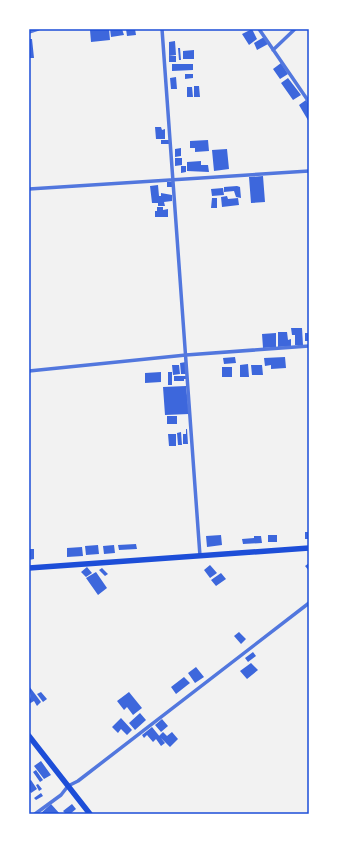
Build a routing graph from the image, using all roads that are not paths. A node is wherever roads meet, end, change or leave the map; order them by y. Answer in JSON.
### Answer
{"nodes":[{"id":1,"x":38,"y":29,"type":"edge"},
{"id":2,"x":162,"y":29,"type":"edge"},
{"id":3,"x":259,"y":29,"type":"edge"},
{"id":4,"x":296,"y":29,"type":"edge"},
{"id":5,"x":29,"y":32,"type":"edge"},
{"id":6,"x":273,"y":50,"type":"junction"},
{"id":7,"x":309,"y":102,"type":"edge"},
{"id":8,"x":309,"y":171,"type":"edge"},
{"id":9,"x":173,"y":180,"type":"junction"},
{"id":10,"x":29,"y":189,"type":"edge"},
{"id":11,"x":309,"y":346,"type":"edge"},
{"id":12,"x":186,"y":355,"type":"junction"},
{"id":13,"x":29,"y":371,"type":"edge"},
{"id":14,"x":309,"y":548,"type":"edge"},
{"id":15,"x":200,"y":556,"type":"junction"},
{"id":16,"x":29,"y":568,"type":"edge"},
{"id":17,"x":309,"y":604,"type":"edge"},
{"id":18,"x":29,"y":736,"type":"edge"},
{"id":19,"x":68,"y":786,"type":"junction"},
{"id":20,"x":34,"y":814,"type":"edge"},
{"id":21,"x":90,"y":814,"type":"edge"}],
"edges":[{"from":1,"to":5,"type":"street"},
{"from":2,"to":9,"type":"street"},
{"from":3,"to":6,"type":"street"},
{"from":4,"to":6,"type":"street"},
{"from":6,"to":7,"type":"street"},
{"from":8,"to":9,"type":"street"},
{"from":9,"to":10,"type":"street"},
{"from":9,"to":12,"type":"street"},
{"from":11,"to":12,"type":"street"},
{"from":12,"to":13,"type":"street"},
{"from":12,"to":15,"type":"street"},
{"from":14,"to":15,"type":"main road"},
{"from":15,"to":16,"type":"main road"},
{"from":17,"to":19,"type":"street"},
{"from":18,"to":19,"type":"main road"},
{"from":19,"to":20,"type":"street"},
{"from":19,"to":21,"type":"main road"}]}
